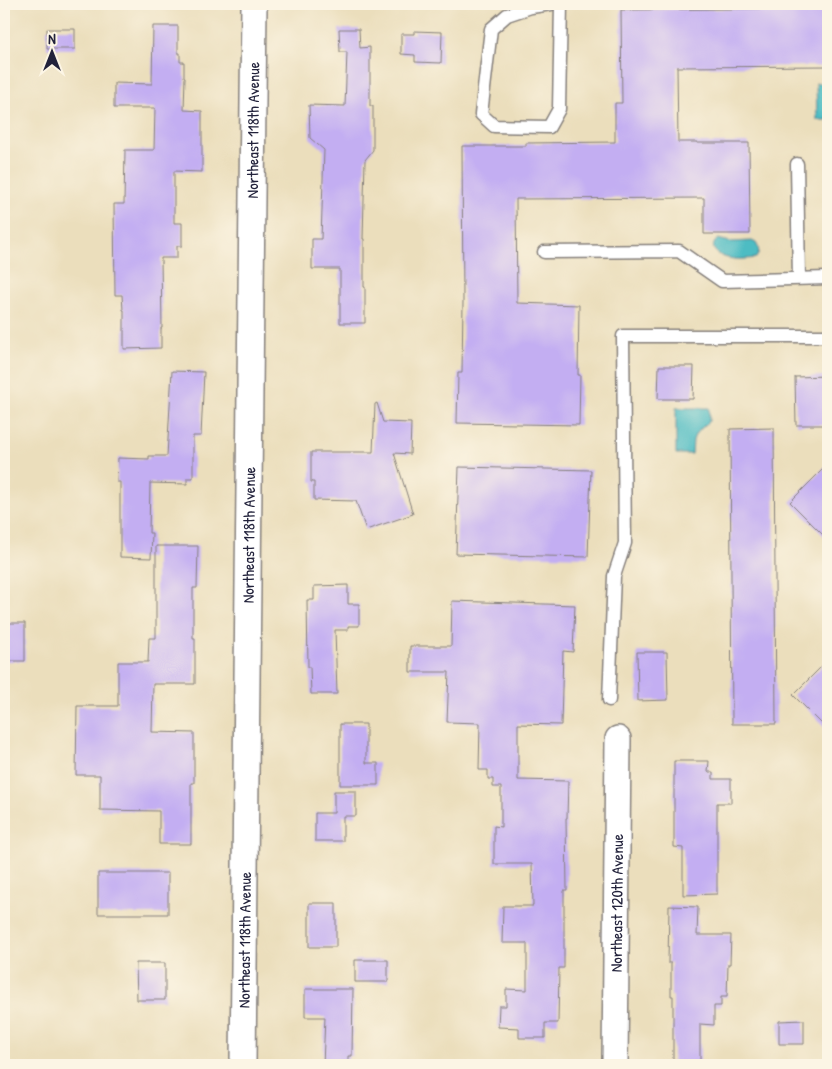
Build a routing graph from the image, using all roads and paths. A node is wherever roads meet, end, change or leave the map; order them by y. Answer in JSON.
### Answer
{"nodes":[{"id":1,"x":254,"y":4,"type":"edge"},
{"id":2,"x":551,"y":4,"type":"edge"},
{"id":3,"x":561,"y":4,"type":"edge"},
{"id":4,"x":797,"y":164,"type":"dead end"},
{"id":5,"x":544,"y":252,"type":"dead end"},
{"id":6,"x":828,"y":278,"type":"edge"},
{"id":7,"x":799,"y":279,"type":"junction"},
{"id":8,"x":828,"y":336,"type":"edge"},
{"id":9,"x":609,"y":700,"type":"dead end"},
{"id":10,"x":618,"y":739,"type":"dead end"},
{"id":11,"x":243,"y":1065,"type":"edge"},
{"id":12,"x":616,"y":1065,"type":"edge"}],
"edges":[{"from":1,"to":11,"type":"street","name":"Northeast 118th Avenue"},
{"from":2,"to":3,"type":"lane"},
{"from":4,"to":7,"type":"lane"},
{"from":5,"to":7,"type":"lane"},
{"from":6,"to":7,"type":"lane"},
{"from":8,"to":9,"type":"lane"},
{"from":10,"to":12,"type":"street","name":"Northeast 120th Avenue"}]}
